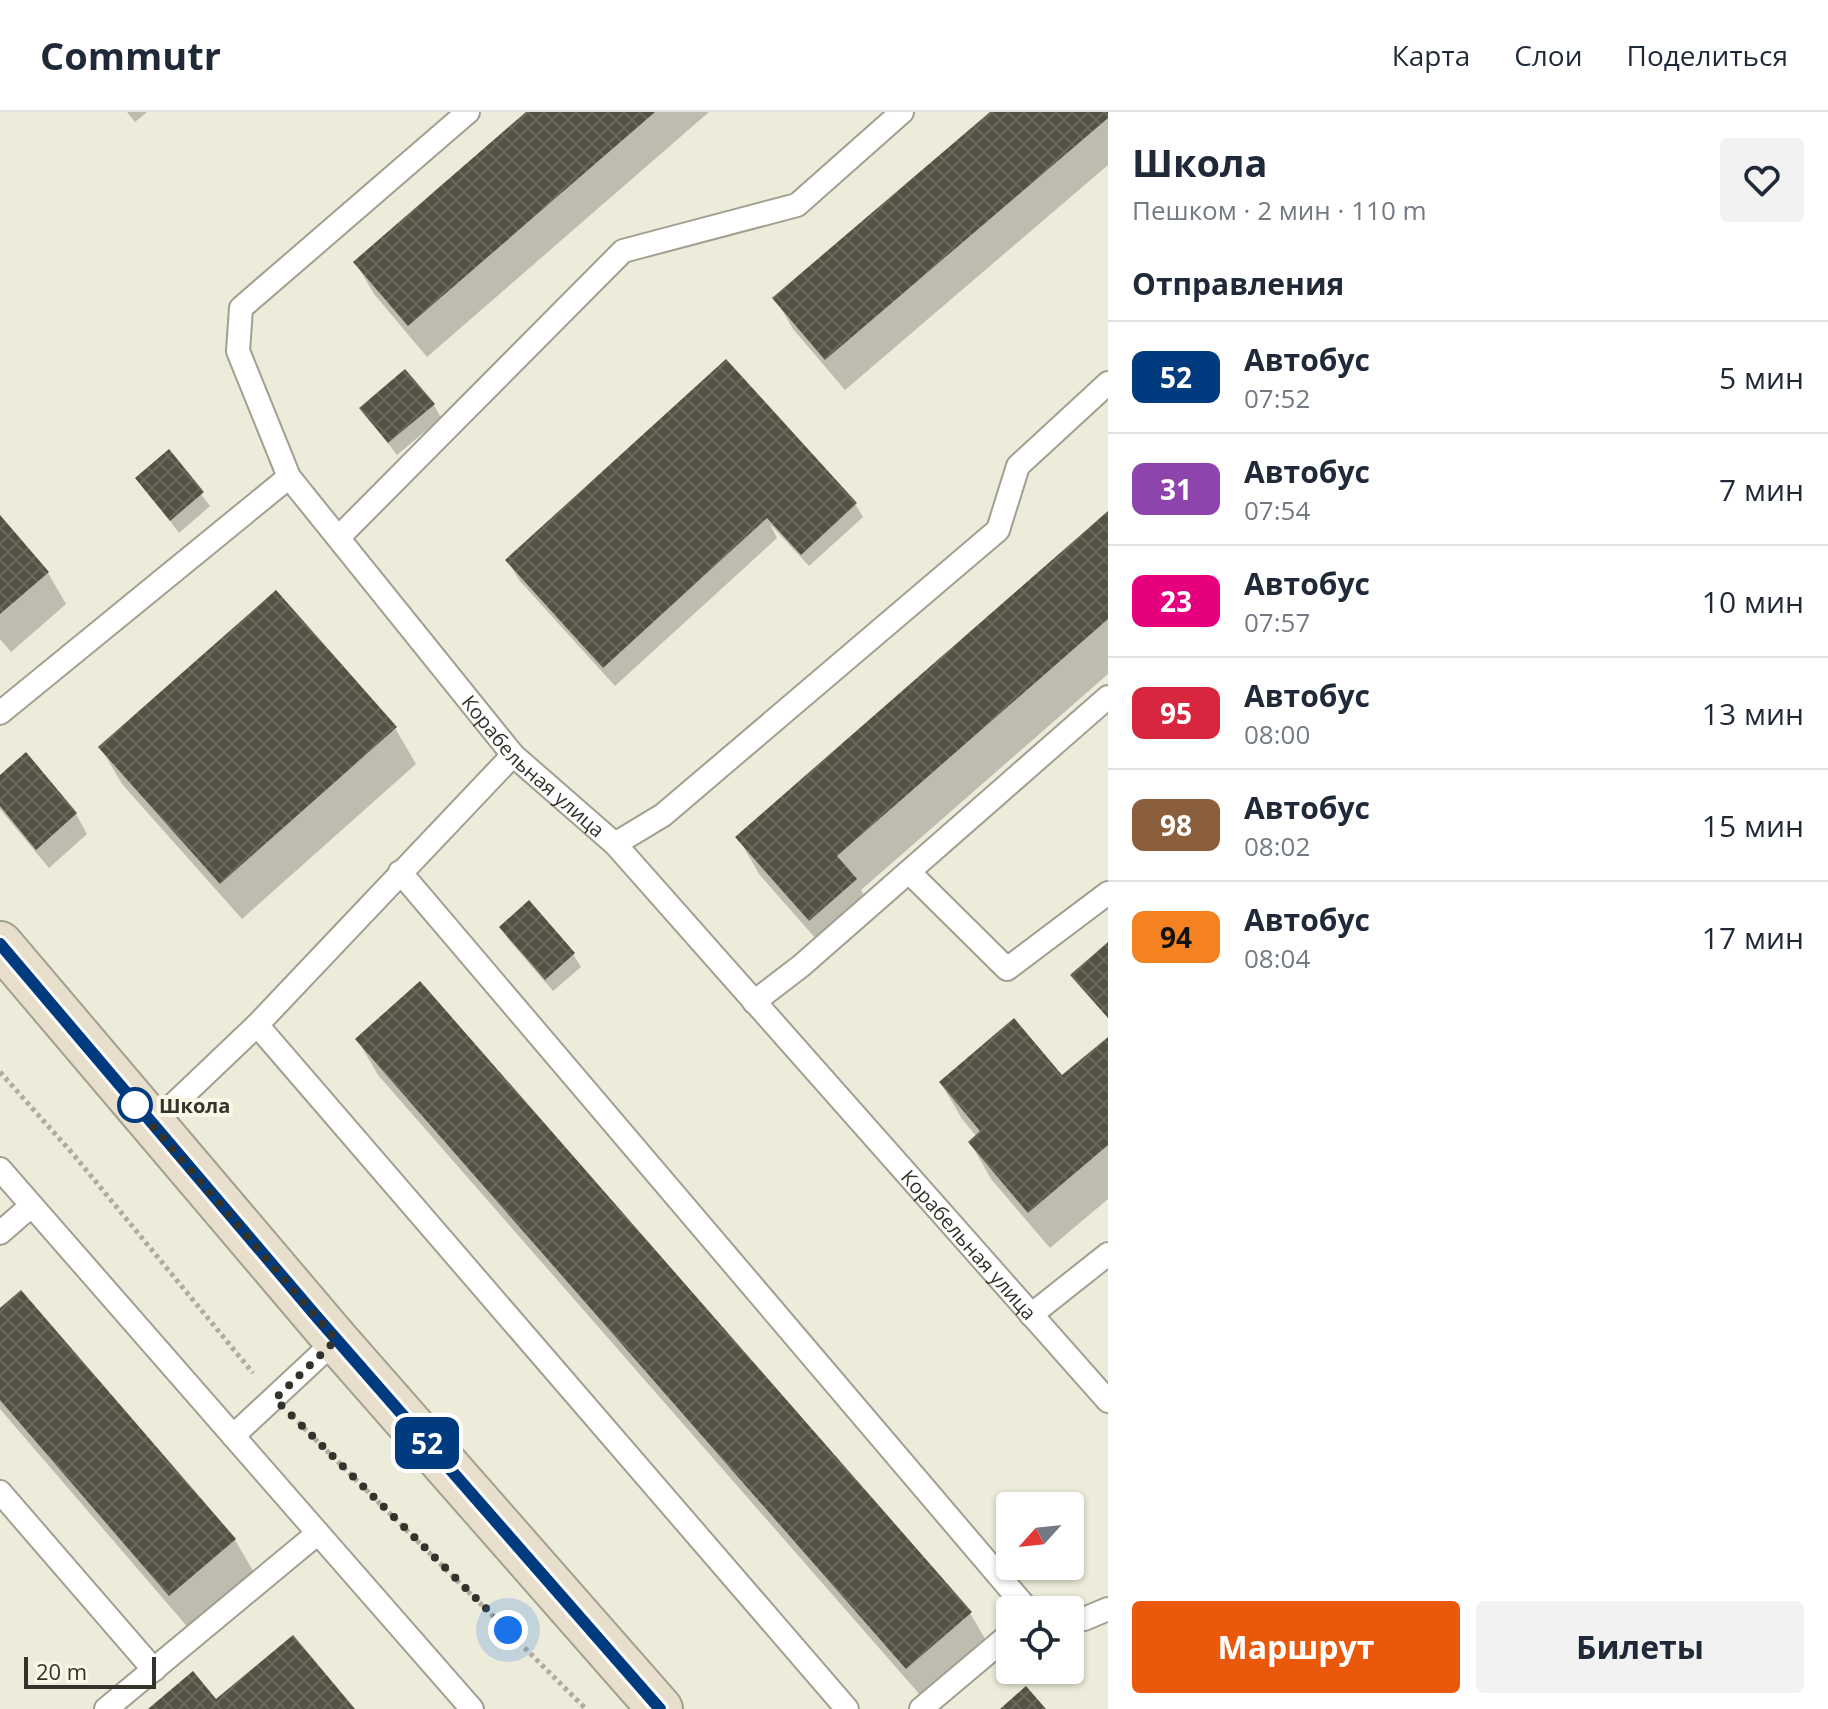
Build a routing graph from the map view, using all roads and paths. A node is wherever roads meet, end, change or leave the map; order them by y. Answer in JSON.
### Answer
{"nodes":[{"id":1,"x":468,"y":112,"type":"edge"},
{"id":2,"x":902,"y":112,"type":"edge"},
{"id":3,"x":1108,"y":383,"type":"edge"},
{"id":4,"x":289,"y":477,"type":"junction"},
{"id":5,"x":339,"y":537,"type":"junction"},
{"id":6,"x":1108,"y":697,"type":"edge"},
{"id":7,"x":2,"y":706,"type":"edge"},
{"id":8,"x":513,"y":755,"type":"junction"},
{"id":9,"x":615,"y":844,"type":"junction"},
{"id":10,"x":400,"y":872,"type":"junction"},
{"id":11,"x":909,"y":872,"type":"junction"},
{"id":12,"x":1108,"y":893,"type":"edge"},
{"id":13,"x":0,"y":944,"type":"edge"},
{"id":14,"x":754,"y":1002,"type":"junction"},
{"id":15,"x":257,"y":1025,"type":"junction"},
{"id":16,"x":0,"y":1072,"type":"edge"},
{"id":17,"x":152,"y":1125,"type":"junction"},
{"id":18,"x":0,"y":1169,"type":"edge"},
{"id":19,"x":31,"y":1206,"type":"junction"},
{"id":20,"x":0,"y":1233,"type":"edge"},
{"id":21,"x":1108,"y":1254,"type":"edge"},
{"id":22,"x":1031,"y":1315,"type":"junction"},
{"id":23,"x":336,"y":1340,"type":"junction"},
{"id":24,"x":275,"y":1399,"type":"junction"},
{"id":25,"x":1108,"y":1401,"type":"edge"},
{"id":26,"x":233,"y":1436,"type":"junction"},
{"id":27,"x":0,"y":1492,"type":"edge"},
{"id":28,"x":318,"y":1533,"type":"junction"},
{"id":29,"x":1016,"y":1596,"type":"edge"},
{"id":30,"x":1108,"y":1609,"type":"edge"},
{"id":31,"x":1084,"y":1619,"type":"edge"},
{"id":32,"x":996,"y":1646,"type":"edge"},
{"id":33,"x":154,"y":1670,"type":"junction"},
{"id":34,"x":106,"y":1709,"type":"edge"},
{"id":35,"x":472,"y":1709,"type":"edge"},
{"id":36,"x":586,"y":1709,"type":"edge"},
{"id":37,"x":660,"y":1709,"type":"edge"},
{"id":38,"x":847,"y":1709,"type":"edge"},
{"id":39,"x":921,"y":1709,"type":"edge"}],
"edges":[{"from":1,"to":4,"type":"lane","name":"Корабельная улица"},
{"from":2,"to":5,"type":"lane"},
{"from":3,"to":9,"type":"lane"},
{"from":4,"to":5,"type":"lane","name":"Корабельная улица"},
{"from":4,"to":7,"type":"lane"},
{"from":5,"to":8,"type":"lane","name":"Корабельная улица"},
{"from":6,"to":11,"type":"lane"},
{"from":8,"to":9,"type":"lane","name":"Корабельная улица"},
{"from":8,"to":10,"type":"lane"},
{"from":9,"to":14,"type":"lane","name":"Корабельная улица"},
{"from":10,"to":15,"type":"lane"},
{"from":10,"to":29,"type":"lane"},
{"from":11,"to":12,"type":"lane"},
{"from":11,"to":14,"type":"lane"},
{"from":13,"to":17,"type":"main road"},
{"from":14,"to":22,"type":"lane","name":"Корабельная улица"},
{"from":15,"to":17,"type":"lane"},
{"from":15,"to":38,"type":"lane"},
{"from":16,"to":24,"type":"path"},
{"from":17,"to":23,"type":"main road"},
{"from":18,"to":19,"type":"lane"},
{"from":19,"to":20,"type":"lane"},
{"from":19,"to":26,"type":"lane"},
{"from":21,"to":22,"type":"lane"},
{"from":22,"to":25,"type":"lane","name":"Корабельная улица"},
{"from":23,"to":24,"type":"lane"},
{"from":23,"to":37,"type":"main road"},
{"from":24,"to":26,"type":"lane"},
{"from":24,"to":36,"type":"path"},
{"from":26,"to":28,"type":"lane"},
{"from":27,"to":33,"type":"lane"},
{"from":28,"to":33,"type":"lane"},
{"from":28,"to":35,"type":"lane"},
{"from":30,"to":31,"type":"lane"},
{"from":32,"to":39,"type":"lane"},
{"from":33,"to":34,"type":"lane"}]}
